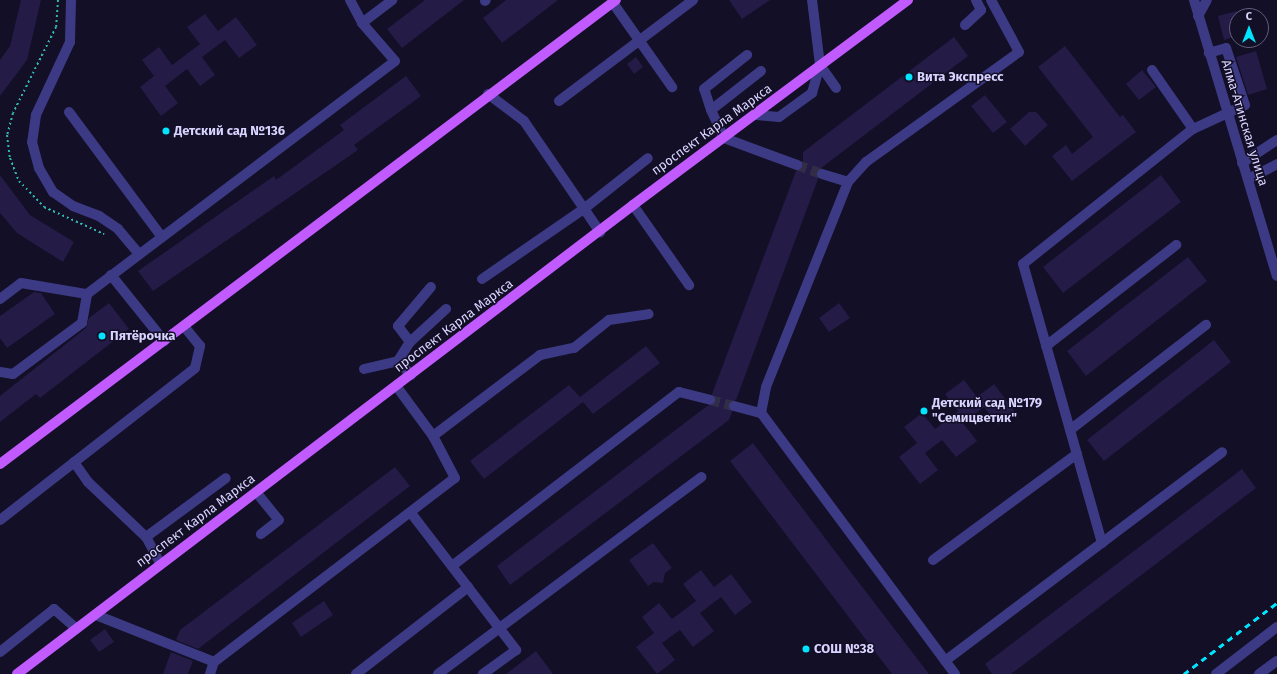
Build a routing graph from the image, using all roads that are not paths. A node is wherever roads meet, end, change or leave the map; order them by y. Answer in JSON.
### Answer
{"nodes":[{"id":1,"x":71,"y":0,"type":"edge"},
{"id":2,"x":350,"y":0,"type":"edge"},
{"id":3,"x":392,"y":0,"type":"edge"},
{"id":4,"x":693,"y":0,"type":"edge"},
{"id":5,"x":812,"y":0,"type":"edge"},
{"id":6,"x":908,"y":0,"type":"edge"},
{"id":7,"x":976,"y":0,"type":"edge"},
{"id":8,"x":991,"y":0,"type":"edge"},
{"id":9,"x":1194,"y":0,"type":"edge"},
{"id":10,"x":1207,"y":0,"type":"edge"},
{"id":11,"x":614,"y":1,"type":"edge"},
{"id":12,"x":1198,"y":16,"type":"junction"},
{"id":13,"x":362,"y":23,"type":"junction"},
{"id":14,"x":965,"y":25,"type":"dead end"},
{"id":15,"x":640,"y":42,"type":"junction"},
{"id":16,"x":1209,"y":53,"type":"junction"},
{"id":17,"x":747,"y":55,"type":"dead end"},
{"id":18,"x":820,"y":65,"type":"junction"},
{"id":19,"x":1152,"y":70,"type":"dead end"},
{"id":20,"x":761,"y":71,"type":"dead end"},
{"id":21,"x":672,"y":87,"type":"dead end"},
{"id":22,"x":836,"y":88,"type":"dead end"},
{"id":23,"x":488,"y":94,"type":"junction"},
{"id":24,"x":560,"y":101,"type":"dead end"},
{"id":25,"x":711,"y":110,"type":"junction"},
{"id":26,"x":69,"y":112,"type":"dead end"},
{"id":27,"x":1227,"y":112,"type":"junction"},
{"id":28,"x":757,"y":115,"type":"junction"},
{"id":29,"x":1193,"y":129,"type":"junction"},
{"id":30,"x":724,"y":138,"type":"junction"},
{"id":31,"x":1277,"y":140,"type":"edge"},
{"id":32,"x":648,"y":158,"type":"dead end"},
{"id":33,"x":1242,"y":163,"type":"junction"},
{"id":34,"x":1277,"y":164,"type":"edge"},
{"id":35,"x":796,"y":166,"type":"tunnel mouth"},
{"id":36,"x":822,"y":174,"type":"tunnel mouth"},
{"id":37,"x":1248,"y":179,"type":"junction"},
{"id":38,"x":848,"y":182,"type":"junction"},
{"id":39,"x":633,"y":205,"type":"junction"},
{"id":40,"x":585,"y":208,"type":"junction"},
{"id":41,"x":600,"y":232,"type":"junction"},
{"id":42,"x":162,"y":237,"type":"junction"},
{"id":43,"x":1176,"y":245,"type":"dead end"},
{"id":44,"x":139,"y":254,"type":"junction"},
{"id":45,"x":111,"y":275,"type":"junction"},
{"id":46,"x":1277,"y":276,"type":"edge"},
{"id":47,"x":482,"y":279,"type":"dead end"},
{"id":48,"x":689,"y":284,"type":"dead end"},
{"id":49,"x":431,"y":287,"type":"dead end"},
{"id":50,"x":87,"y":294,"type":"junction"},
{"id":51,"x":0,"y":299,"type":"edge"},
{"id":52,"x":446,"y":309,"type":"dead end"},
{"id":53,"x":649,"y":314,"type":"dead end"},
{"id":54,"x":1206,"y":325,"type":"dead end"},
{"id":55,"x":184,"y":326,"type":"junction"},
{"id":56,"x":164,"y":341,"type":"junction"},
{"id":57,"x":410,"y":342,"type":"junction"},
{"id":58,"x":1046,"y":346,"type":"junction"},
{"id":59,"x":398,"y":361,"type":"junction"},
{"id":60,"x":364,"y":369,"type":"dead end"},
{"id":61,"x":0,"y":372,"type":"edge"},
{"id":62,"x":411,"y":374,"type":"junction"},
{"id":63,"x":397,"y":387,"type":"junction"},
{"id":64,"x":710,"y":400,"type":"tunnel mouth"},
{"id":65,"x":734,"y":406,"type":"tunnel mouth"},
{"id":66,"x":761,"y":413,"type":"junction"},
{"id":67,"x":1070,"y":430,"type":"junction"},
{"id":68,"x":432,"y":436,"type":"junction"},
{"id":69,"x":1222,"y":452,"type":"dead end"},
{"id":70,"x":1077,"y":454,"type":"junction"},
{"id":71,"x":74,"y":462,"type":"junction"},
{"id":72,"x":0,"y":464,"type":"edge"},
{"id":73,"x":701,"y":477,"type":"dead end"},
{"id":74,"x":226,"y":478,"type":"dead end"},
{"id":75,"x":256,"y":492,"type":"junction"},
{"id":76,"x":412,"y":513,"type":"junction"},
{"id":77,"x":0,"y":520,"type":"edge"},
{"id":78,"x":261,"y":534,"type":"dead end"},
{"id":79,"x":146,"y":537,"type":"junction"},
{"id":80,"x":1102,"y":543,"type":"junction"},
{"id":81,"x":933,"y":560,"type":"dead end"},
{"id":82,"x":160,"y":564,"type":"junction"},
{"id":83,"x":452,"y":566,"type":"junction"},
{"id":84,"x":468,"y":586,"type":"junction"},
{"id":85,"x":96,"y":615,"type":"junction"},
{"id":86,"x":1277,"y":627,"type":"edge"},
{"id":87,"x":501,"y":628,"type":"junction"},
{"id":88,"x":77,"y":629,"type":"junction"},
{"id":89,"x":0,"y":652,"type":"edge"},
{"id":90,"x":945,"y":661,"type":"junction"},
{"id":91,"x":214,"y":662,"type":"junction"},
{"id":92,"x":1277,"y":662,"type":"edge"},
{"id":93,"x":17,"y":674,"type":"edge"},
{"id":94,"x":210,"y":674,"type":"edge"},
{"id":95,"x":356,"y":674,"type":"edge"},
{"id":96,"x":438,"y":674,"type":"edge"},
{"id":97,"x":483,"y":674,"type":"edge"},
{"id":98,"x":955,"y":674,"type":"edge"},
{"id":99,"x":1216,"y":674,"type":"edge"},
{"id":100,"x":1259,"y":674,"type":"edge"}],
"edges":[{"from":1,"to":44,"type":"street"},
{"from":2,"to":13,"type":"street"},
{"from":3,"to":13,"type":"street"},
{"from":4,"to":15,"type":"street"},
{"from":5,"to":18,"type":"street"},
{"from":6,"to":18,"type":"main road","name":"проспект Карла Маркса"},
{"from":7,"to":14,"type":"street"},
{"from":8,"to":38,"type":"street"},
{"from":9,"to":12,"type":"street","name":"Алма-Атинская улица"},
{"from":10,"to":12,"type":"street"},
{"from":11,"to":15,"type":"street"},
{"from":11,"to":23,"type":"main road"},
{"from":12,"to":16,"type":"street","name":"Алма-Атинская улица"},
{"from":13,"to":42,"type":"street"},
{"from":15,"to":21,"type":"street"},
{"from":15,"to":24,"type":"street"},
{"from":16,"to":27,"type":"street","name":"Алма-Атинская улица"},
{"from":16,"to":27,"type":"street"},
{"from":17,"to":25,"type":"street"},
{"from":18,"to":22,"type":"street"},
{"from":18,"to":28,"type":"main road","name":"проспект Карла Маркса"},
{"from":18,"to":28,"type":"street"},
{"from":19,"to":29,"type":"street"},
{"from":20,"to":25,"type":"street"},
{"from":23,"to":40,"type":"street"},
{"from":23,"to":55,"type":"main road"},
{"from":25,"to":30,"type":"street"},
{"from":26,"to":42,"type":"street"},
{"from":27,"to":29,"type":"street"},
{"from":27,"to":33,"type":"street","name":"Алма-Атинская улица"},
{"from":28,"to":30,"type":"main road","name":"проспект Карла Маркса"},
{"from":29,"to":58,"type":"street"},
{"from":30,"to":35,"type":"street"},
{"from":30,"to":39,"type":"main road","name":"проспект Карла Маркса"},
{"from":31,"to":33,"type":"street"},
{"from":32,"to":40,"type":"street"},
{"from":33,"to":37,"type":"street","name":"Алма-Атинская улица"},
{"from":34,"to":37,"type":"street"},
{"from":36,"to":38,"type":"street"},
{"from":37,"to":46,"type":"street","name":"Алма-Атинская улица"},
{"from":38,"to":66,"type":"street"},
{"from":39,"to":41,"type":"main road","name":"проспект Карла Маркса"},
{"from":39,"to":48,"type":"street"},
{"from":40,"to":41,"type":"street"},
{"from":40,"to":47,"type":"street"},
{"from":41,"to":62,"type":"main road","name":"проспект Карла Маркса"},
{"from":42,"to":44,"type":"street"},
{"from":43,"to":58,"type":"street"},
{"from":44,"to":45,"type":"street"},
{"from":45,"to":50,"type":"street"},
{"from":45,"to":56,"type":"street"},
{"from":49,"to":57,"type":"street"},
{"from":50,"to":51,"type":"street"},
{"from":50,"to":61,"type":"street"},
{"from":52,"to":57,"type":"street"},
{"from":53,"to":68,"type":"street"},
{"from":54,"to":67,"type":"street"},
{"from":55,"to":56,"type":"main road"},
{"from":55,"to":71,"type":"street"},
{"from":56,"to":72,"type":"main road"},
{"from":57,"to":59,"type":"street"},
{"from":58,"to":67,"type":"street"},
{"from":59,"to":60,"type":"street"},
{"from":59,"to":62,"type":"street"},
{"from":62,"to":63,"type":"main road","name":"проспект Карла Маркса"},
{"from":63,"to":68,"type":"street"},
{"from":63,"to":75,"type":"main road","name":"проспект Карла Маркса"},
{"from":64,"to":83,"type":"street"},
{"from":65,"to":66,"type":"street"},
{"from":66,"to":90,"type":"street"},
{"from":67,"to":70,"type":"street"},
{"from":68,"to":76,"type":"street"},
{"from":69,"to":80,"type":"street"},
{"from":70,"to":80,"type":"street"},
{"from":70,"to":81,"type":"street"},
{"from":71,"to":77,"type":"street"},
{"from":71,"to":79,"type":"street"},
{"from":73,"to":87,"type":"street"},
{"from":74,"to":79,"type":"street"},
{"from":75,"to":78,"type":"street"},
{"from":75,"to":82,"type":"main road","name":"проспект Карла Маркса"},
{"from":76,"to":83,"type":"street"},
{"from":76,"to":91,"type":"street"},
{"from":79,"to":82,"type":"street"},
{"from":80,"to":90,"type":"street"},
{"from":82,"to":85,"type":"main road","name":"проспект Карла Маркса"},
{"from":83,"to":84,"type":"street"},
{"from":84,"to":87,"type":"street"},
{"from":84,"to":95,"type":"street"},
{"from":85,"to":88,"type":"main road","name":"проспект Карла Маркса"},
{"from":85,"to":91,"type":"street"},
{"from":86,"to":99,"type":"street"},
{"from":87,"to":96,"type":"street"},
{"from":87,"to":97,"type":"street"},
{"from":88,"to":89,"type":"street"},
{"from":88,"to":93,"type":"main road","name":"проспект Карла Маркса"},
{"from":90,"to":98,"type":"street"},
{"from":91,"to":94,"type":"street"},
{"from":92,"to":100,"type":"street"}]}
